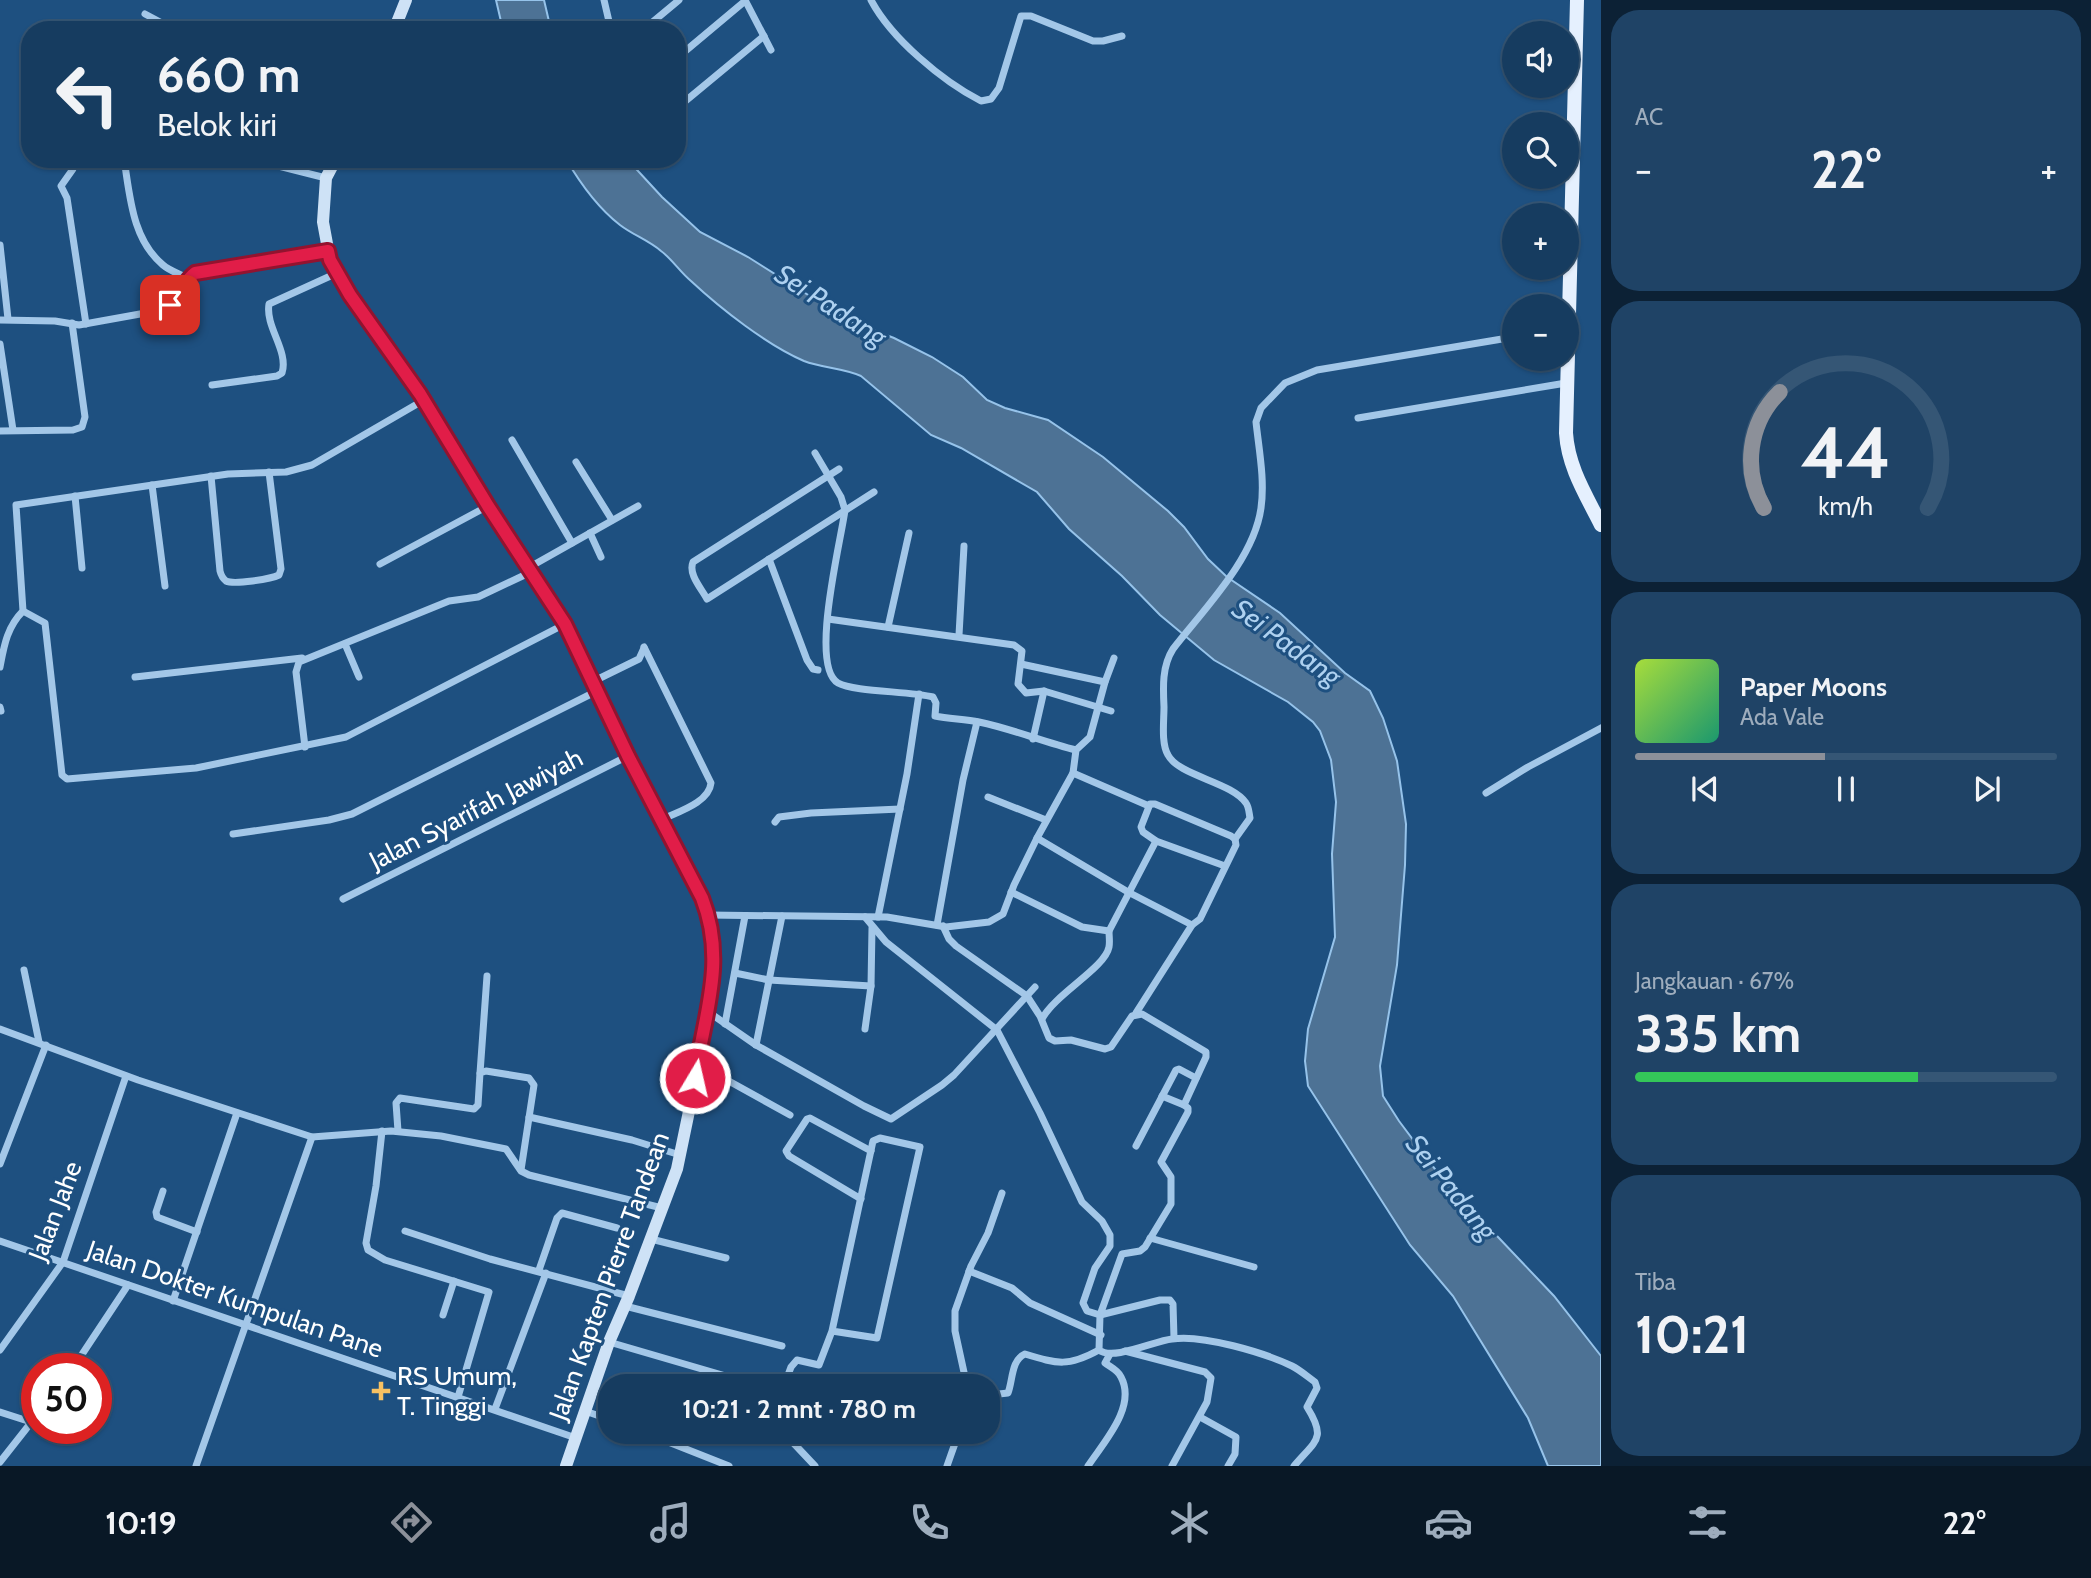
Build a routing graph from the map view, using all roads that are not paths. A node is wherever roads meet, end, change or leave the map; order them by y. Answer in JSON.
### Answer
{"nodes":[{"id":1,"x":406,"y":0,"type":"edge"},
{"id":2,"x":612,"y":0,"type":"edge"},
{"id":3,"x":679,"y":0,"type":"edge"},
{"id":4,"x":871,"y":0,"type":"edge"},
{"id":5,"x":1577,"y":0,"type":"edge"},
{"id":6,"x":745,"y":1,"type":"edge"},
{"id":7,"x":605,"y":3,"type":"edge"},
{"id":8,"x":145,"y":13,"type":"dead end"},
{"id":9,"x":159,"y":21,"type":"edge"},
{"id":10,"x":398,"y":21,"type":"edge"},
{"id":11,"x":609,"y":21,"type":"edge"},
{"id":12,"x":654,"y":21,"type":"edge"},
{"id":13,"x":764,"y":36,"type":"junction"},
{"id":14,"x":1122,"y":36,"type":"dead end"},
{"id":15,"x":686,"y":50,"type":"edge"},
{"id":16,"x":771,"y":50,"type":"dead end"},
{"id":17,"x":686,"y":101,"type":"edge"},
{"id":18,"x":73,"y":168,"type":"edge"},
{"id":19,"x":126,"y":168,"type":"edge"},
{"id":20,"x":286,"y":168,"type":"edge"},
{"id":21,"x":331,"y":168,"type":"edge"},
{"id":22,"x":326,"y":178,"type":"junction"},
{"id":23,"x":0,"y":245,"type":"edge"},
{"id":24,"x":328,"y":251,"type":"junction"},
{"id":25,"x":337,"y":273,"type":"junction"},
{"id":26,"x":187,"y":278,"type":"junction"},
{"id":27,"x":1568,"y":294,"type":"edge"},
{"id":28,"x":2,"y":319,"type":"edge"},
{"id":29,"x":72,"y":323,"type":"junction"},
{"id":30,"x":86,"y":324,"type":"junction"},
{"id":31,"x":1502,"y":339,"type":"edge"},
{"id":32,"x":0,"y":344,"type":"edge"},
{"id":33,"x":1566,"y":371,"type":"edge"},
{"id":34,"x":1566,"y":383,"type":"junction"},
{"id":35,"x":212,"y":386,"type":"dead end"},
{"id":36,"x":424,"y":400,"type":"junction"},
{"id":37,"x":1358,"y":418,"type":"dead end"},
{"id":38,"x":0,"y":430,"type":"edge"},
{"id":39,"x":13,"y":430,"type":"junction"},
{"id":40,"x":512,"y":440,"type":"dead end"},
{"id":41,"x":815,"y":453,"type":"dead end"},
{"id":42,"x":576,"y":462,"type":"dead end"},
{"id":43,"x":839,"y":469,"type":"dead end"},
{"id":44,"x":269,"y":472,"type":"junction"},
{"id":45,"x":828,"y":475,"type":"junction"},
{"id":46,"x":211,"y":476,"type":"junction"},
{"id":47,"x":152,"y":485,"type":"junction"},
{"id":48,"x":874,"y":492,"type":"dead end"},
{"id":49,"x":75,"y":496,"type":"junction"},
{"id":50,"x":488,"y":506,"type":"junction"},
{"id":51,"x":638,"y":506,"type":"dead end"},
{"id":52,"x":845,"y":510,"type":"junction"},
{"id":53,"x":612,"y":520,"type":"junction"},
{"id":54,"x":1601,"y":525,"type":"edge"},
{"id":55,"x":590,"y":533,"type":"junction"},
{"id":56,"x":909,"y":533,"type":"dead end"},
{"id":57,"x":572,"y":543,"type":"junction"},
{"id":58,"x":964,"y":546,"type":"dead end"},
{"id":59,"x":601,"y":557,"type":"dead end"},
{"id":60,"x":769,"y":559,"type":"junction"},
{"id":61,"x":380,"y":564,"type":"dead end"},
{"id":62,"x":82,"y":568,"type":"dead end"},
{"id":63,"x":530,"y":570,"type":"junction"},
{"id":64,"x":165,"y":586,"type":"dead end"},
{"id":65,"x":23,"y":611,"type":"junction"},
{"id":66,"x":828,"y":619,"type":"junction"},
{"id":67,"x":565,"y":624,"type":"junction"},
{"id":68,"x":888,"y":627,"type":"junction"},
{"id":69,"x":959,"y":635,"type":"junction"},
{"id":70,"x":345,"y":644,"type":"junction"},
{"id":71,"x":307,"y":658,"type":"junction"},
{"id":72,"x":1114,"y":658,"type":"dead end"},
{"id":73,"x":1021,"y":664,"type":"junction"},
{"id":74,"x":0,"y":667,"type":"edge"},
{"id":75,"x":818,"y":670,"type":"dead end"},
{"id":76,"x":135,"y":677,"type":"dead end"},
{"id":77,"x":359,"y":677,"type":"dead end"},
{"id":78,"x":1105,"y":682,"type":"junction"},
{"id":79,"x":595,"y":686,"type":"junction"},
{"id":80,"x":1044,"y":691,"type":"junction"},
{"id":81,"x":919,"y":694,"type":"junction"},
{"id":82,"x":1098,"y":707,"type":"junction"},
{"id":83,"x":1111,"y":711,"type":"dead end"},
{"id":84,"x":977,"y":722,"type":"junction"},
{"id":85,"x":1601,"y":728,"type":"edge"},
{"id":86,"x":1033,"y":739,"type":"junction"},
{"id":87,"x":304,"y":747,"type":"junction"},
{"id":88,"x":1076,"y":750,"type":"junction"},
{"id":89,"x":628,"y":756,"type":"junction"},
{"id":90,"x":1073,"y":773,"type":"junction"},
{"id":91,"x":1486,"y":793,"type":"dead end"},
{"id":92,"x":988,"y":797,"type":"dead end"},
{"id":93,"x":1149,"y":806,"type":"junction"},
{"id":94,"x":900,"y":809,"type":"junction"},
{"id":95,"x":661,"y":820,"type":"junction"},
{"id":96,"x":1046,"y":820,"type":"junction"},
{"id":97,"x":775,"y":822,"type":"dead end"},
{"id":98,"x":233,"y":834,"type":"dead end"},
{"id":99,"x":1037,"y":838,"type":"junction"},
{"id":100,"x":1236,"y":839,"type":"junction"},
{"id":101,"x":1156,"y":841,"type":"junction"},
{"id":102,"x":1225,"y":866,"type":"junction"},
{"id":103,"x":1011,"y":892,"type":"junction"},
{"id":104,"x":1128,"y":892,"type":"junction"},
{"id":105,"x":343,"y":899,"type":"dead end"},
{"id":106,"x":708,"y":915,"type":"junction"},
{"id":107,"x":745,"y":916,"type":"junction"},
{"id":108,"x":782,"y":916,"type":"junction"},
{"id":109,"x":865,"y":917,"type":"junction"},
{"id":110,"x":878,"y":917,"type":"junction"},
{"id":111,"x":1192,"y":925,"type":"junction"},
{"id":112,"x":940,"y":926,"type":"junction"},
{"id":113,"x":872,"y":928,"type":"junction"},
{"id":114,"x":1109,"y":931,"type":"junction"},
{"id":115,"x":24,"y":970,"type":"dead end"},
{"id":116,"x":735,"y":973,"type":"junction"},
{"id":117,"x":486,"y":976,"type":"dead end"},
{"id":118,"x":769,"y":980,"type":"junction"},
{"id":119,"x":871,"y":986,"type":"junction"},
{"id":120,"x":1035,"y":987,"type":"dead end"},
{"id":121,"x":1027,"y":996,"type":"junction"},
{"id":122,"x":707,"y":1011,"type":"junction"},
{"id":123,"x":1136,"y":1013,"type":"junction"},
{"id":124,"x":1042,"y":1019,"type":"junction"},
{"id":125,"x":725,"y":1024,"type":"junction"},
{"id":126,"x":0,"y":1029,"type":"edge"},
{"id":127,"x":865,"y":1029,"type":"dead end"},
{"id":128,"x":997,"y":1030,"type":"junction"},
{"id":129,"x":42,"y":1044,"type":"junction"},
{"id":130,"x":756,"y":1045,"type":"junction"},
{"id":131,"x":697,"y":1063,"type":"junction"},
{"id":132,"x":480,"y":1073,"type":"junction"},
{"id":133,"x":126,"y":1076,"type":"junction"},
{"id":134,"x":1196,"y":1077,"type":"junction"},
{"id":135,"x":1162,"y":1096,"type":"junction"},
{"id":136,"x":1184,"y":1105,"type":"junction"},
{"id":137,"x":237,"y":1113,"type":"junction"},
{"id":138,"x":790,"y":1115,"type":"dead end"},
{"id":139,"x":529,"y":1118,"type":"junction"},
{"id":140,"x":382,"y":1131,"type":"junction"},
{"id":141,"x":398,"y":1131,"type":"junction"},
{"id":142,"x":312,"y":1137,"type":"junction"},
{"id":143,"x":1136,"y":1146,"type":"dead end"},
{"id":144,"x":871,"y":1151,"type":"junction"},
{"id":145,"x":680,"y":1155,"type":"junction"},
{"id":146,"x":0,"y":1164,"type":"edge"},
{"id":147,"x":521,"y":1171,"type":"junction"},
{"id":148,"x":163,"y":1191,"type":"dead end"},
{"id":149,"x":1002,"y":1193,"type":"dead end"},
{"id":150,"x":861,"y":1199,"type":"junction"},
{"id":151,"x":663,"y":1208,"type":"junction"},
{"id":152,"x":617,"y":1228,"type":"dead end"},
{"id":153,"x":405,"y":1231,"type":"dead end"},
{"id":154,"x":197,"y":1232,"type":"junction"},
{"id":155,"x":1150,"y":1238,"type":"junction"},
{"id":156,"x":651,"y":1239,"type":"junction"},
{"id":157,"x":0,"y":1241,"type":"edge"},
{"id":158,"x":726,"y":1258,"type":"dead end"},
{"id":159,"x":62,"y":1262,"type":"junction"},
{"id":160,"x":1254,"y":1267,"type":"dead end"},
{"id":161,"x":969,"y":1271,"type":"junction"},
{"id":162,"x":542,"y":1272,"type":"junction"},
{"id":163,"x":454,"y":1282,"type":"junction"},
{"id":164,"x":128,"y":1285,"type":"junction"},
{"id":165,"x":173,"y":1301,"type":"junction"},
{"id":166,"x":627,"y":1301,"type":"junction"},
{"id":167,"x":443,"y":1315,"type":"dead end"},
{"id":168,"x":1101,"y":1315,"type":"junction"},
{"id":169,"x":244,"y":1326,"type":"junction"},
{"id":170,"x":832,"y":1331,"type":"junction"},
{"id":171,"x":1101,"y":1335,"type":"junction"},
{"id":172,"x":1174,"y":1338,"type":"junction"},
{"id":173,"x":609,"y":1342,"type":"junction"},
{"id":174,"x":782,"y":1346,"type":"dead end"},
{"id":175,"x":0,"y":1350,"type":"edge"},
{"id":176,"x":1099,"y":1350,"type":"junction"},
{"id":177,"x":1125,"y":1351,"type":"junction"},
{"id":178,"x":84,"y":1353,"type":"edge"},
{"id":179,"x":1110,"y":1354,"type":"junction"},
{"id":180,"x":720,"y":1374,"type":"edge"},
{"id":181,"x":789,"y":1374,"type":"edge"},
{"id":182,"x":966,"y":1374,"type":"edge"},
{"id":183,"x":1000,"y":1394,"type":"edge"},
{"id":184,"x":458,"y":1397,"type":"junction"},
{"id":185,"x":495,"y":1409,"type":"junction"},
{"id":186,"x":585,"y":1410,"type":"junction"},
{"id":187,"x":0,"y":1412,"type":"edge"},
{"id":188,"x":598,"y":1415,"type":"edge"},
{"id":189,"x":21,"y":1416,"type":"edge"},
{"id":190,"x":1200,"y":1417,"type":"junction"},
{"id":191,"x":21,"y":1435,"type":"edge"},
{"id":192,"x":576,"y":1438,"type":"junction"},
{"id":193,"x":671,"y":1444,"type":"edge"},
{"id":194,"x":794,"y":1444,"type":"edge"},
{"id":195,"x":955,"y":1444,"type":"edge"},
{"id":196,"x":1,"y":1460,"type":"edge"},
{"id":197,"x":716,"y":1463,"type":"edge"},
{"id":198,"x":196,"y":1466,"type":"edge"},
{"id":199,"x":566,"y":1466,"type":"edge"},
{"id":200,"x":729,"y":1466,"type":"edge"},
{"id":201,"x":815,"y":1466,"type":"edge"},
{"id":202,"x":947,"y":1466,"type":"edge"},
{"id":203,"x":1088,"y":1466,"type":"edge"},
{"id":204,"x":1172,"y":1466,"type":"edge"},
{"id":205,"x":1228,"y":1466,"type":"edge"},
{"id":206,"x":1294,"y":1466,"type":"edge"}],
"edges":[{"from":1,"to":10,"type":"main road"},
{"from":2,"to":7,"type":"street"},
{"from":3,"to":12,"type":"street"},
{"from":4,"to":14,"type":"street"},
{"from":5,"to":27,"type":"main road"},
{"from":6,"to":13,"type":"street"},
{"from":6,"to":15,"type":"street"},
{"from":7,"to":11,"type":"street"},
{"from":8,"to":9,"type":"street"},
{"from":13,"to":16,"type":"street"},
{"from":13,"to":17,"type":"street"},
{"from":18,"to":30,"type":"street"},
{"from":19,"to":26,"type":"street"},
{"from":20,"to":22,"type":"street"},
{"from":21,"to":22,"type":"main road","name":"Jalan Kapten Pierre Tandean"},
{"from":22,"to":24,"type":"main road","name":"Jalan Kapten Pierre Tandean"},
{"from":23,"to":28,"type":"street"},
{"from":24,"to":25,"type":"main road","name":"Jalan Kapten Pierre Tandean"},
{"from":24,"to":26,"type":"street"},
{"from":25,"to":35,"type":"street"},
{"from":25,"to":36,"type":"main road","name":"Jalan Kapten Pierre Tandean"},
{"from":26,"to":30,"type":"street"},
{"from":28,"to":29,"type":"street"},
{"from":29,"to":30,"type":"street"},
{"from":29,"to":39,"type":"street"},
{"from":31,"to":100,"type":"street"},
{"from":32,"to":39,"type":"street"},
{"from":33,"to":34,"type":"main road"},
{"from":34,"to":37,"type":"street"},
{"from":34,"to":54,"type":"main road"},
{"from":36,"to":44,"type":"street"},
{"from":36,"to":50,"type":"main road","name":"Jalan Kapten Pierre Tandean"},
{"from":38,"to":39,"type":"street"},
{"from":40,"to":57,"type":"street"},
{"from":41,"to":45,"type":"street"},
{"from":42,"to":53,"type":"street"},
{"from":43,"to":45,"type":"street"},
{"from":44,"to":46,"type":"street"},
{"from":44,"to":46,"type":"street"},
{"from":45,"to":52,"type":"street"},
{"from":45,"to":60,"type":"street"},
{"from":46,"to":47,"type":"street"},
{"from":47,"to":49,"type":"street"},
{"from":47,"to":64,"type":"street"},
{"from":48,"to":52,"type":"street"},
{"from":49,"to":62,"type":"street"},
{"from":49,"to":65,"type":"street"},
{"from":50,"to":61,"type":"street"},
{"from":50,"to":63,"type":"main road","name":"Jalan Kapten Pierre Tandean"},
{"from":51,"to":53,"type":"street"},
{"from":52,"to":60,"type":"street"},
{"from":52,"to":66,"type":"street"},
{"from":53,"to":55,"type":"street"},
{"from":55,"to":57,"type":"street"},
{"from":55,"to":59,"type":"street"},
{"from":56,"to":68,"type":"street"},
{"from":57,"to":63,"type":"street"},
{"from":58,"to":69,"type":"street"},
{"from":60,"to":75,"type":"street"},
{"from":63,"to":67,"type":"main road","name":"Jalan Kapten Pierre Tandean"},
{"from":63,"to":70,"type":"street"},
{"from":65,"to":74,"type":"street"},
{"from":65,"to":87,"type":"street"},
{"from":66,"to":68,"type":"street"},
{"from":66,"to":81,"type":"street"},
{"from":67,"to":79,"type":"main road","name":"Jalan Kapten Pierre Tandean"},
{"from":67,"to":87,"type":"street"},
{"from":68,"to":69,"type":"street"},
{"from":69,"to":73,"type":"street"},
{"from":70,"to":71,"type":"street"},
{"from":70,"to":77,"type":"street"},
{"from":71,"to":76,"type":"street"},
{"from":71,"to":87,"type":"street"},
{"from":72,"to":78,"type":"street"},
{"from":73,"to":78,"type":"street"},
{"from":73,"to":80,"type":"street"},
{"from":78,"to":82,"type":"street"},
{"from":79,"to":89,"type":"main road","name":"Jalan Kapten Pierre Tandean"},
{"from":79,"to":95,"type":"street"},
{"from":79,"to":98,"type":"street"},
{"from":80,"to":82,"type":"street"},
{"from":80,"to":86,"type":"street"},
{"from":81,"to":84,"type":"street"},
{"from":81,"to":94,"type":"street"},
{"from":82,"to":83,"type":"street"},
{"from":82,"to":88,"type":"street"},
{"from":84,"to":86,"type":"street"},
{"from":84,"to":112,"type":"street"},
{"from":85,"to":91,"type":"street"},
{"from":86,"to":88,"type":"street"},
{"from":88,"to":90,"type":"street"},
{"from":89,"to":95,"type":"main road","name":"Jalan Kapten Pierre Tandean"},
{"from":89,"to":105,"type":"street","name":"Jalan Syarifah Jawiyah"},
{"from":90,"to":93,"type":"street"},
{"from":90,"to":96,"type":"street"},
{"from":92,"to":96,"type":"street"},
{"from":93,"to":100,"type":"street"},
{"from":93,"to":101,"type":"street"},
{"from":94,"to":97,"type":"street"},
{"from":94,"to":110,"type":"street"},
{"from":95,"to":106,"type":"main road","name":"Jalan Kapten Pierre Tandean"},
{"from":96,"to":99,"type":"street"},
{"from":99,"to":103,"type":"street"},
{"from":99,"to":104,"type":"street"},
{"from":100,"to":102,"type":"street"},
{"from":101,"to":102,"type":"street"},
{"from":101,"to":104,"type":"street"},
{"from":102,"to":111,"type":"street"},
{"from":103,"to":112,"type":"street"},
{"from":103,"to":114,"type":"street"},
{"from":104,"to":111,"type":"street"},
{"from":104,"to":114,"type":"street"},
{"from":106,"to":107,"type":"street"},
{"from":106,"to":122,"type":"main road","name":"Jalan Kapten Pierre Tandean"},
{"from":107,"to":108,"type":"street"},
{"from":107,"to":116,"type":"street"},
{"from":108,"to":109,"type":"street"},
{"from":108,"to":118,"type":"street"},
{"from":109,"to":110,"type":"street"},
{"from":109,"to":113,"type":"street"},
{"from":110,"to":112,"type":"street"},
{"from":111,"to":123,"type":"street"},
{"from":112,"to":121,"type":"street"},
{"from":113,"to":119,"type":"street"},
{"from":113,"to":128,"type":"street"},
{"from":114,"to":124,"type":"street"},
{"from":115,"to":129,"type":"street"},
{"from":116,"to":118,"type":"street"},
{"from":116,"to":125,"type":"street"},
{"from":117,"to":132,"type":"street"},
{"from":118,"to":119,"type":"street"},
{"from":118,"to":130,"type":"street"},
{"from":119,"to":127,"type":"street"},
{"from":120,"to":121,"type":"street"},
{"from":121,"to":124,"type":"street"},
{"from":121,"to":128,"type":"street"},
{"from":122,"to":125,"type":"street"},
{"from":122,"to":131,"type":"main road","name":"Jalan Kapten Pierre Tandean"},
{"from":123,"to":124,"type":"street"},
{"from":123,"to":134,"type":"street"},
{"from":125,"to":130,"type":"street"},
{"from":126,"to":129,"type":"street"},
{"from":128,"to":130,"type":"street"},
{"from":128,"to":168,"type":"street"},
{"from":129,"to":133,"type":"street"},
{"from":129,"to":146,"type":"street"},
{"from":131,"to":138,"type":"street"},
{"from":131,"to":145,"type":"main road","name":"Jalan Kapten Pierre Tandean"},
{"from":132,"to":139,"type":"street"},
{"from":132,"to":141,"type":"street"},
{"from":133,"to":137,"type":"street"},
{"from":133,"to":159,"type":"street","name":"Jalan Jahe"},
{"from":134,"to":135,"type":"street"},
{"from":134,"to":136,"type":"street"},
{"from":135,"to":136,"type":"street"},
{"from":135,"to":143,"type":"street"},
{"from":136,"to":155,"type":"street"},
{"from":137,"to":142,"type":"street"},
{"from":137,"to":154,"type":"street"},
{"from":139,"to":145,"type":"street"},
{"from":139,"to":147,"type":"street"},
{"from":140,"to":141,"type":"street"},
{"from":140,"to":142,"type":"street"},
{"from":140,"to":163,"type":"street"},
{"from":141,"to":147,"type":"street"},
{"from":142,"to":169,"type":"street"},
{"from":144,"to":150,"type":"street"},
{"from":144,"to":150,"type":"street"},
{"from":144,"to":170,"type":"street"},
{"from":145,"to":151,"type":"main road","name":"Jalan Kapten Pierre Tandean"},
{"from":147,"to":151,"type":"street"},
{"from":148,"to":154,"type":"street"},
{"from":149,"to":161,"type":"street"},
{"from":150,"to":170,"type":"street"},
{"from":151,"to":156,"type":"main road","name":"Jalan Kapten Pierre Tandean"},
{"from":152,"to":162,"type":"street"},
{"from":153,"to":162,"type":"street"},
{"from":154,"to":165,"type":"street"},
{"from":155,"to":160,"type":"street"},
{"from":155,"to":168,"type":"street"},
{"from":156,"to":158,"type":"street"},
{"from":156,"to":166,"type":"main road","name":"Jalan Kapten Pierre Tandean"},
{"from":157,"to":159,"type":"street","name":"Jalan Dokter Kumpulan Pane"},
{"from":159,"to":164,"type":"street","name":"Jalan Dokter Kumpulan Pane"},
{"from":159,"to":175,"type":"street","name":"Jalan Jahe"},
{"from":161,"to":171,"type":"street"},
{"from":161,"to":182,"type":"street"},
{"from":162,"to":166,"type":"street"},
{"from":162,"to":185,"type":"street"},
{"from":163,"to":167,"type":"street"},
{"from":163,"to":184,"type":"street"},
{"from":164,"to":165,"type":"street","name":"Jalan Dokter Kumpulan Pane"},
{"from":164,"to":178,"type":"street"},
{"from":165,"to":169,"type":"street","name":"Jalan Dokter Kumpulan Pane"},
{"from":166,"to":173,"type":"main road","name":"Jalan Kapten Pierre Tandean"},
{"from":166,"to":174,"type":"street"},
{"from":168,"to":171,"type":"street"},
{"from":168,"to":172,"type":"street"},
{"from":169,"to":184,"type":"street","name":"Jalan Dokter Kumpulan Pane"},
{"from":169,"to":198,"type":"street"},
{"from":170,"to":181,"type":"street"},
{"from":171,"to":176,"type":"street"},
{"from":172,"to":177,"type":"street"},
{"from":172,"to":206,"type":"street"},
{"from":173,"to":180,"type":"street"},
{"from":173,"to":186,"type":"main road","name":"Jalan Kapten Pierre Tandean"},
{"from":176,"to":179,"type":"street"},
{"from":176,"to":183,"type":"street"},
{"from":177,"to":179,"type":"street"},
{"from":177,"to":190,"type":"street"},
{"from":179,"to":203,"type":"street"},
{"from":184,"to":185,"type":"street","name":"Jalan Dokter Kumpulan Pane"},
{"from":185,"to":192,"type":"street","name":"Jalan Dokter Kumpulan Pane"},
{"from":186,"to":188,"type":"street"},
{"from":186,"to":192,"type":"main road","name":"Jalan Kapten Pierre Tandean"},
{"from":187,"to":189,"type":"street"},
{"from":190,"to":204,"type":"street"},
{"from":190,"to":205,"type":"street"},
{"from":191,"to":196,"type":"street"},
{"from":192,"to":199,"type":"main road","name":"Jalan Kapten Pierre Tandean"},
{"from":193,"to":197,"type":"street"},
{"from":194,"to":201,"type":"street"},
{"from":195,"to":202,"type":"street"},
{"from":197,"to":200,"type":"street"}]}
